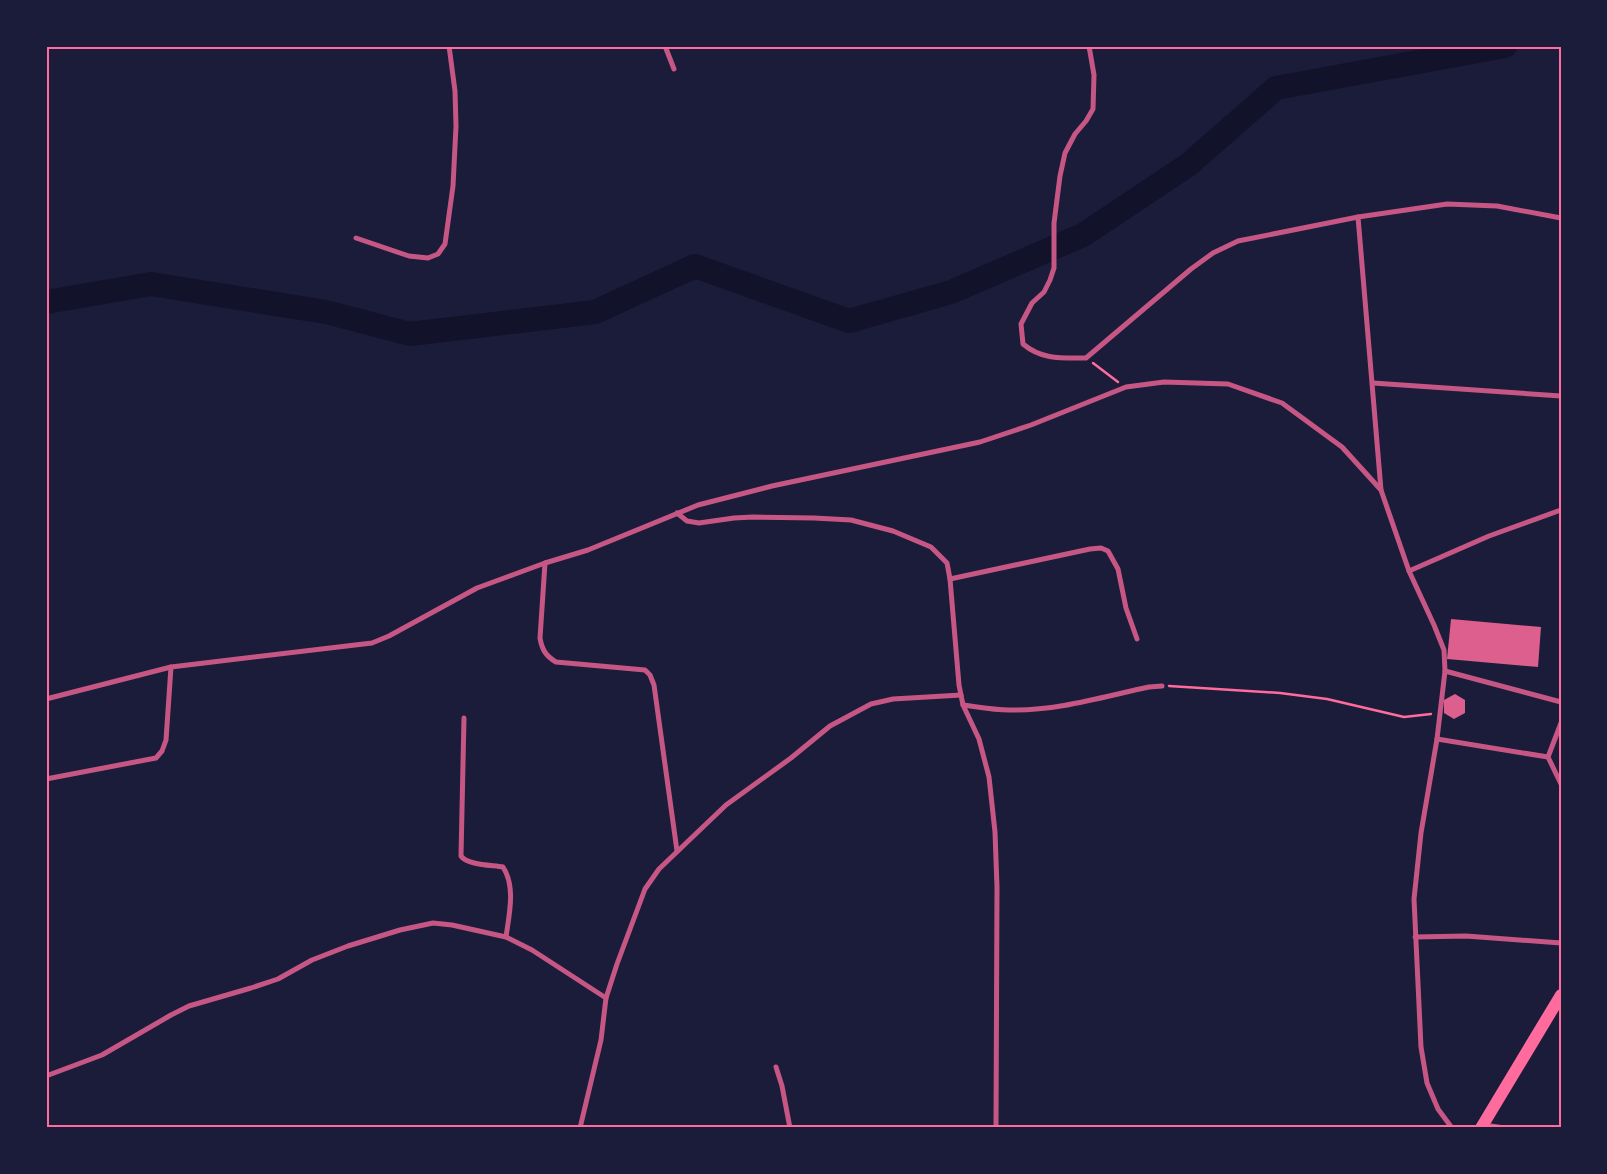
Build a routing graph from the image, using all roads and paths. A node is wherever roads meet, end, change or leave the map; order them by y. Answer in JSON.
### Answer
{"nodes":[{"id":1,"x":449,"y":46,"type":"edge"},
{"id":2,"x":665,"y":46,"type":"edge"},
{"id":3,"x":1090,"y":46,"type":"edge"},
{"id":4,"x":674,"y":69,"type":"dead end"},
{"id":5,"x":1358,"y":217,"type":"junction"},
{"id":6,"x":1561,"y":218,"type":"edge"},
{"id":7,"x":356,"y":238,"type":"dead end"},
{"id":8,"x":1086,"y":358,"type":"junction"},
{"id":9,"x":1373,"y":383,"type":"junction"},
{"id":10,"x":1126,"y":387,"type":"junction"},
{"id":11,"x":1561,"y":396,"type":"edge"},
{"id":12,"x":1381,"y":490,"type":"junction"},
{"id":13,"x":1561,"y":510,"type":"edge"},
{"id":14,"x":678,"y":513,"type":"junction"},
{"id":15,"x":545,"y":563,"type":"junction"},
{"id":16,"x":1409,"y":570,"type":"junction"},
{"id":17,"x":950,"y":579,"type":"junction"},
{"id":18,"x":1137,"y":639,"type":"dead end"},
{"id":19,"x":171,"y":666,"type":"junction"},
{"id":20,"x":1445,"y":671,"type":"junction"},
{"id":21,"x":1162,"y":686,"type":"joint"},
{"id":22,"x":961,"y":695,"type":"junction"},
{"id":23,"x":46,"y":699,"type":"edge"},
{"id":24,"x":1561,"y":702,"type":"edge"},
{"id":25,"x":963,"y":705,"type":"junction"},
{"id":26,"x":1439,"y":714,"type":"junction"},
{"id":27,"x":464,"y":718,"type":"dead end"},
{"id":28,"x":1561,"y":724,"type":"edge"},
{"id":29,"x":1437,"y":739,"type":"junction"},
{"id":30,"x":1548,"y":758,"type":"junction"},
{"id":31,"x":46,"y":779,"type":"edge"},
{"id":32,"x":1561,"y":784,"type":"edge"},
{"id":33,"x":677,"y":850,"type":"junction"},
{"id":34,"x":506,"y":937,"type":"junction"},
{"id":35,"x":1416,"y":937,"type":"junction"},
{"id":36,"x":1561,"y":942,"type":"edge"},
{"id":37,"x":1561,"y":996,"type":"edge"},
{"id":38,"x":606,"y":998,"type":"junction"},
{"id":39,"x":776,"y":1067,"type":"dead end"},
{"id":40,"x":46,"y":1076,"type":"edge"},
{"id":41,"x":1481,"y":1126,"type":"edge"},
{"id":42,"x":580,"y":1128,"type":"edge"},
{"id":43,"x":790,"y":1128,"type":"edge"},
{"id":44,"x":996,"y":1128,"type":"edge"},
{"id":45,"x":1452,"y":1128,"type":"edge"},
{"id":46,"x":1504,"y":1128,"type":"edge"}],
"edges":[{"from":1,"to":7,"type":"street"},
{"from":2,"to":4,"type":"street"},
{"from":3,"to":8,"type":"street"},
{"from":5,"to":6,"type":"street"},
{"from":5,"to":8,"type":"street"},
{"from":5,"to":9,"type":"street"},
{"from":8,"to":10,"type":"path"},
{"from":9,"to":11,"type":"street"},
{"from":9,"to":12,"type":"street"},
{"from":10,"to":12,"type":"street"},
{"from":10,"to":14,"type":"street"},
{"from":12,"to":16,"type":"street"},
{"from":13,"to":16,"type":"street"},
{"from":14,"to":15,"type":"street"},
{"from":14,"to":17,"type":"street"},
{"from":15,"to":19,"type":"street"},
{"from":15,"to":33,"type":"street"},
{"from":16,"to":20,"type":"street"},
{"from":17,"to":18,"type":"street"},
{"from":17,"to":22,"type":"street"},
{"from":19,"to":23,"type":"street"},
{"from":19,"to":31,"type":"street"},
{"from":20,"to":24,"type":"street"},
{"from":20,"to":26,"type":"street"},
{"from":21,"to":25,"type":"street"},
{"from":21,"to":26,"type":"path"},
{"from":22,"to":25,"type":"street"},
{"from":22,"to":33,"type":"street"},
{"from":25,"to":44,"type":"street"},
{"from":26,"to":29,"type":"street"},
{"from":27,"to":34,"type":"street"},
{"from":28,"to":30,"type":"street"},
{"from":29,"to":30,"type":"street"},
{"from":29,"to":35,"type":"street"},
{"from":30,"to":32,"type":"street"},
{"from":33,"to":38,"type":"street"},
{"from":34,"to":38,"type":"street"},
{"from":34,"to":40,"type":"street"},
{"from":35,"to":36,"type":"street"},
{"from":35,"to":45,"type":"street"},
{"from":37,"to":41,"type":"main road"},
{"from":38,"to":42,"type":"street"},
{"from":39,"to":43,"type":"street"},
{"from":41,"to":46,"type":"street"}]}
